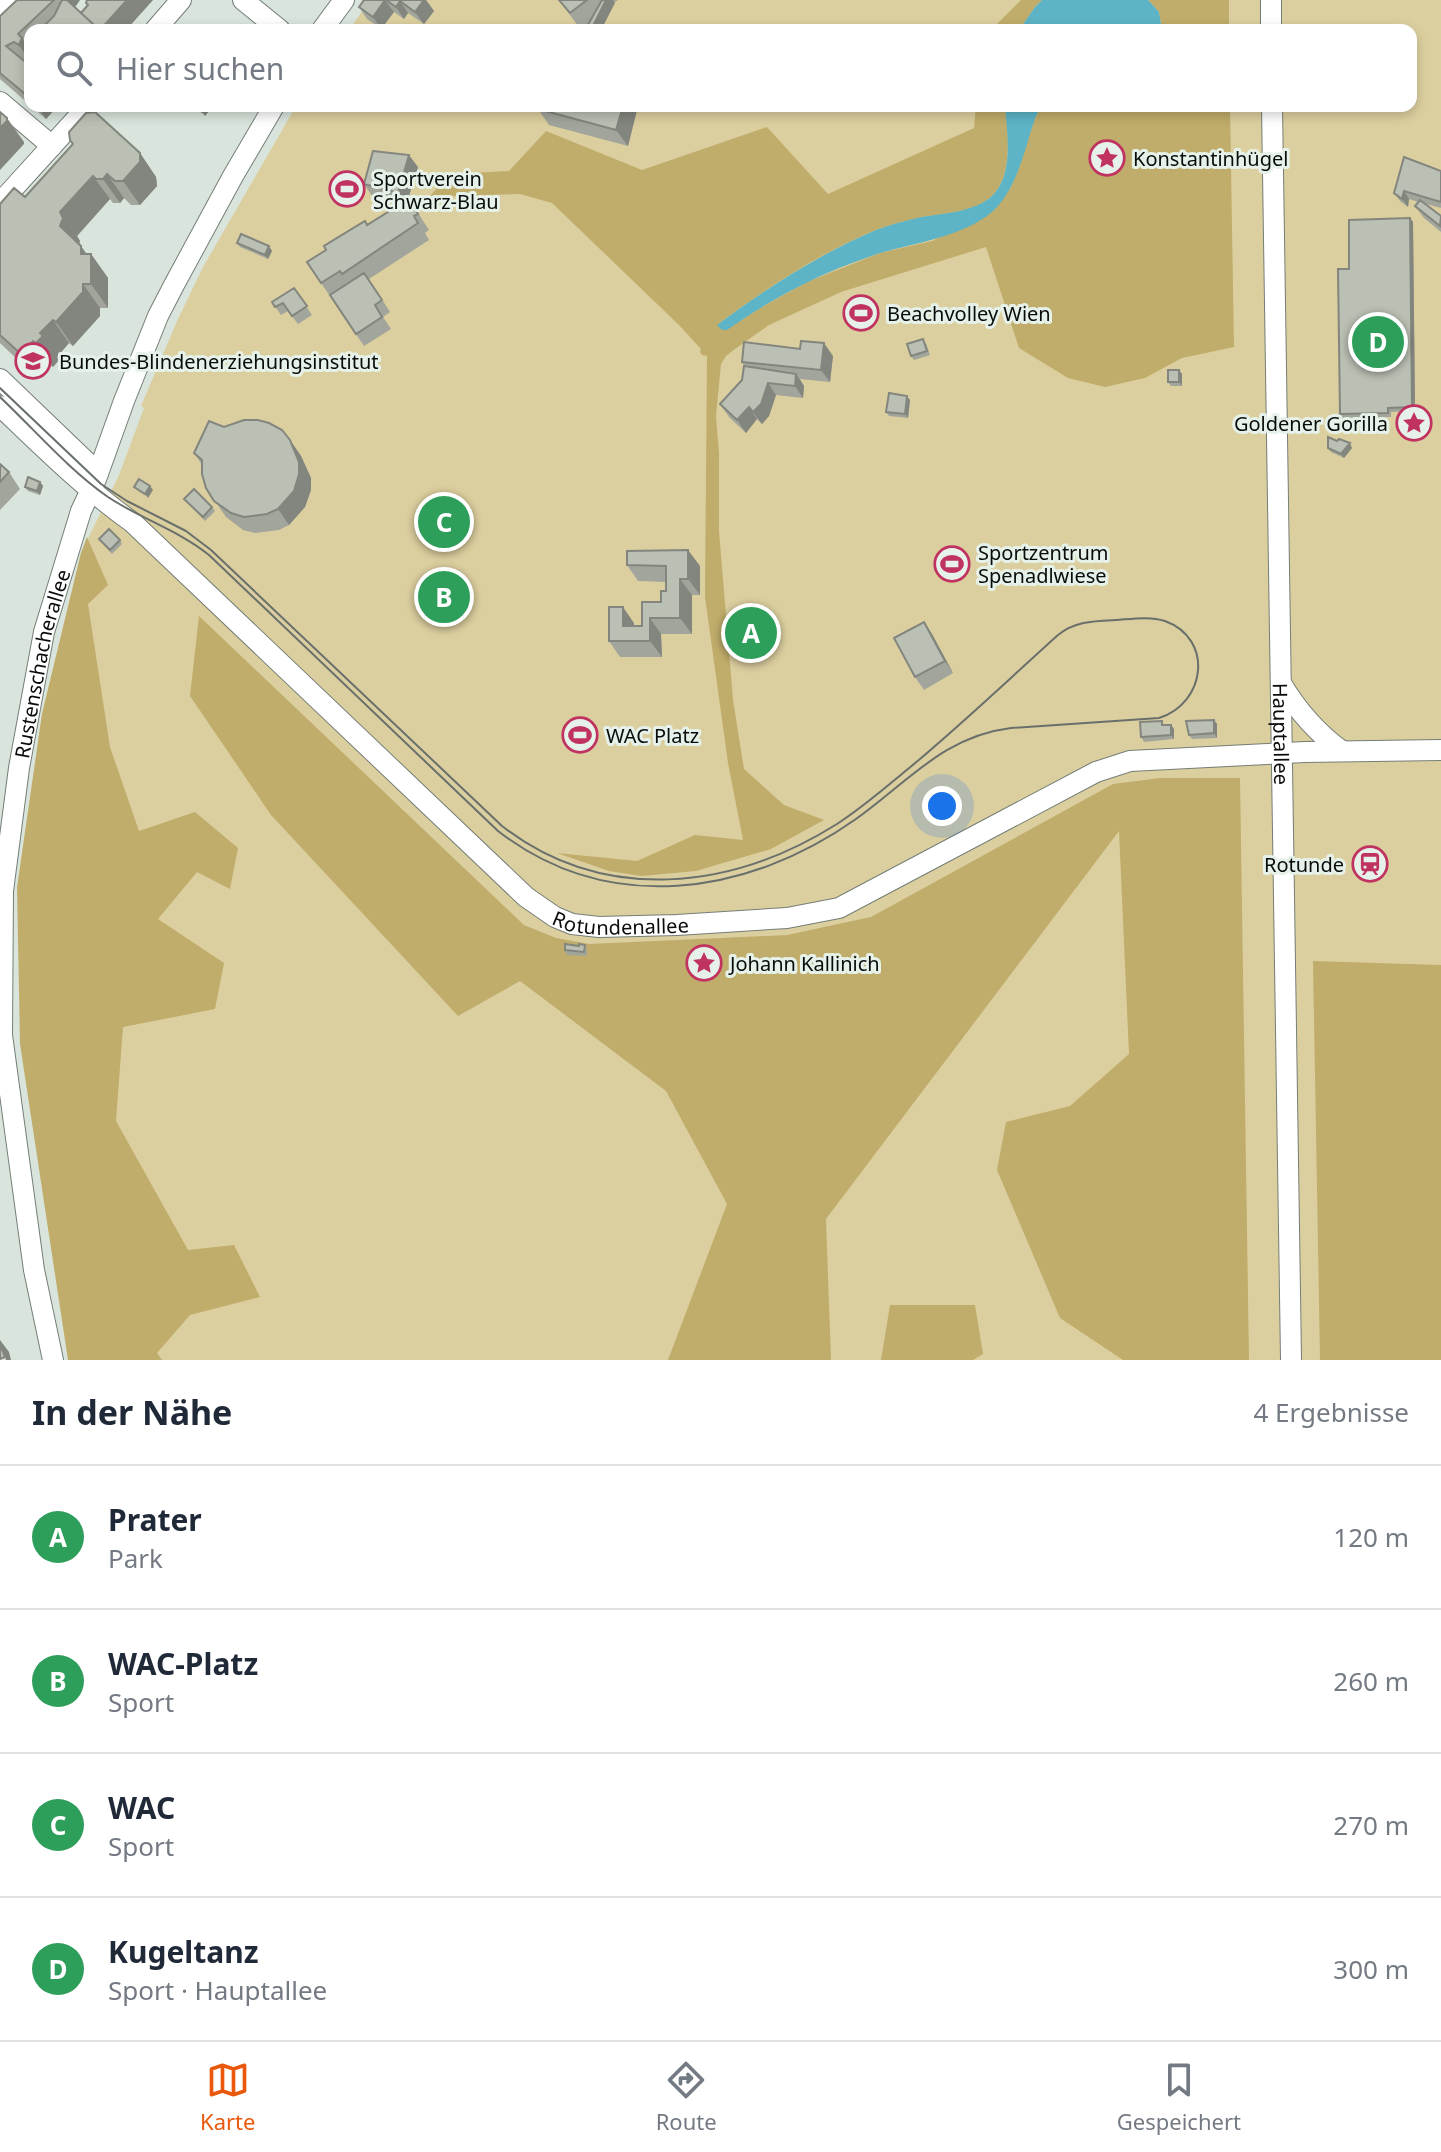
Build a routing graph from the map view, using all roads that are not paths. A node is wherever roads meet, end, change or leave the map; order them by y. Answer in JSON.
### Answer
{"nodes":[{"id":1,"x":8,"y":0,"type":"edge"},
{"id":2,"x":181,"y":0,"type":"edge"},
{"id":3,"x":243,"y":0,"type":"edge"},
{"id":4,"x":344,"y":0,"type":"edge"},
{"id":5,"x":1271,"y":0,"type":"edge"},
{"id":6,"x":0,"y":8,"type":"edge"},
{"id":7,"x":160,"y":24,"type":"edge"},
{"id":8,"x":273,"y":24,"type":"edge"},
{"id":9,"x":326,"y":24,"type":"edge"},
{"id":10,"x":1271,"y":24,"type":"edge"},
{"id":11,"x":0,"y":102,"type":"edge"},
{"id":12,"x":83,"y":112,"type":"edge"},
{"id":13,"x":270,"y":112,"type":"edge"},
{"id":14,"x":1272,"y":112,"type":"edge"},
{"id":15,"x":52,"y":146,"type":"junction"},
{"id":16,"x":0,"y":203,"type":"edge"},
{"id":17,"x":0,"y":379,"type":"edge"},
{"id":18,"x":0,"y":406,"type":"edge"},
{"id":19,"x":94,"y":482,"type":"junction"},
{"id":20,"x":1281,"y":683,"type":"junction"},
{"id":21,"x":1441,"y":750,"type":"edge"},
{"id":22,"x":1342,"y":751,"type":"junction"},
{"id":23,"x":1282,"y":753,"type":"junction"},
{"id":24,"x":1,"y":1035,"type":"edge"},
{"id":25,"x":53,"y":1360,"type":"edge"},
{"id":26,"x":1291,"y":1360,"type":"edge"}],
"edges":[{"from":1,"to":6,"type":"main road"},
{"from":2,"to":7,"type":"street"},
{"from":3,"to":8,"type":"street"},
{"from":4,"to":9,"type":"street"},
{"from":5,"to":10,"type":"street"},
{"from":11,"to":15,"type":"street"},
{"from":12,"to":15,"type":"street"},
{"from":13,"to":19,"type":"street","name":"Rustenschacherallee"},
{"from":14,"to":20,"type":"street","name":"Hauptallee"},
{"from":15,"to":16,"type":"street"},
{"from":17,"to":19,"type":"street"},
{"from":18,"to":19,"type":"street"},
{"from":19,"to":23,"type":"street","name":"Rotundenallee"},
{"from":19,"to":24,"type":"street","name":"Rustenschacherallee"},
{"from":20,"to":22,"type":"street"},
{"from":20,"to":23,"type":"street","name":"Hauptallee"},
{"from":21,"to":22,"type":"street","name":"Rotundenallee"},
{"from":22,"to":23,"type":"street","name":"Rotundenallee"},
{"from":23,"to":26,"type":"street","name":"Hauptallee"},
{"from":24,"to":25,"type":"street","name":"Rustenschacherallee"}]}
